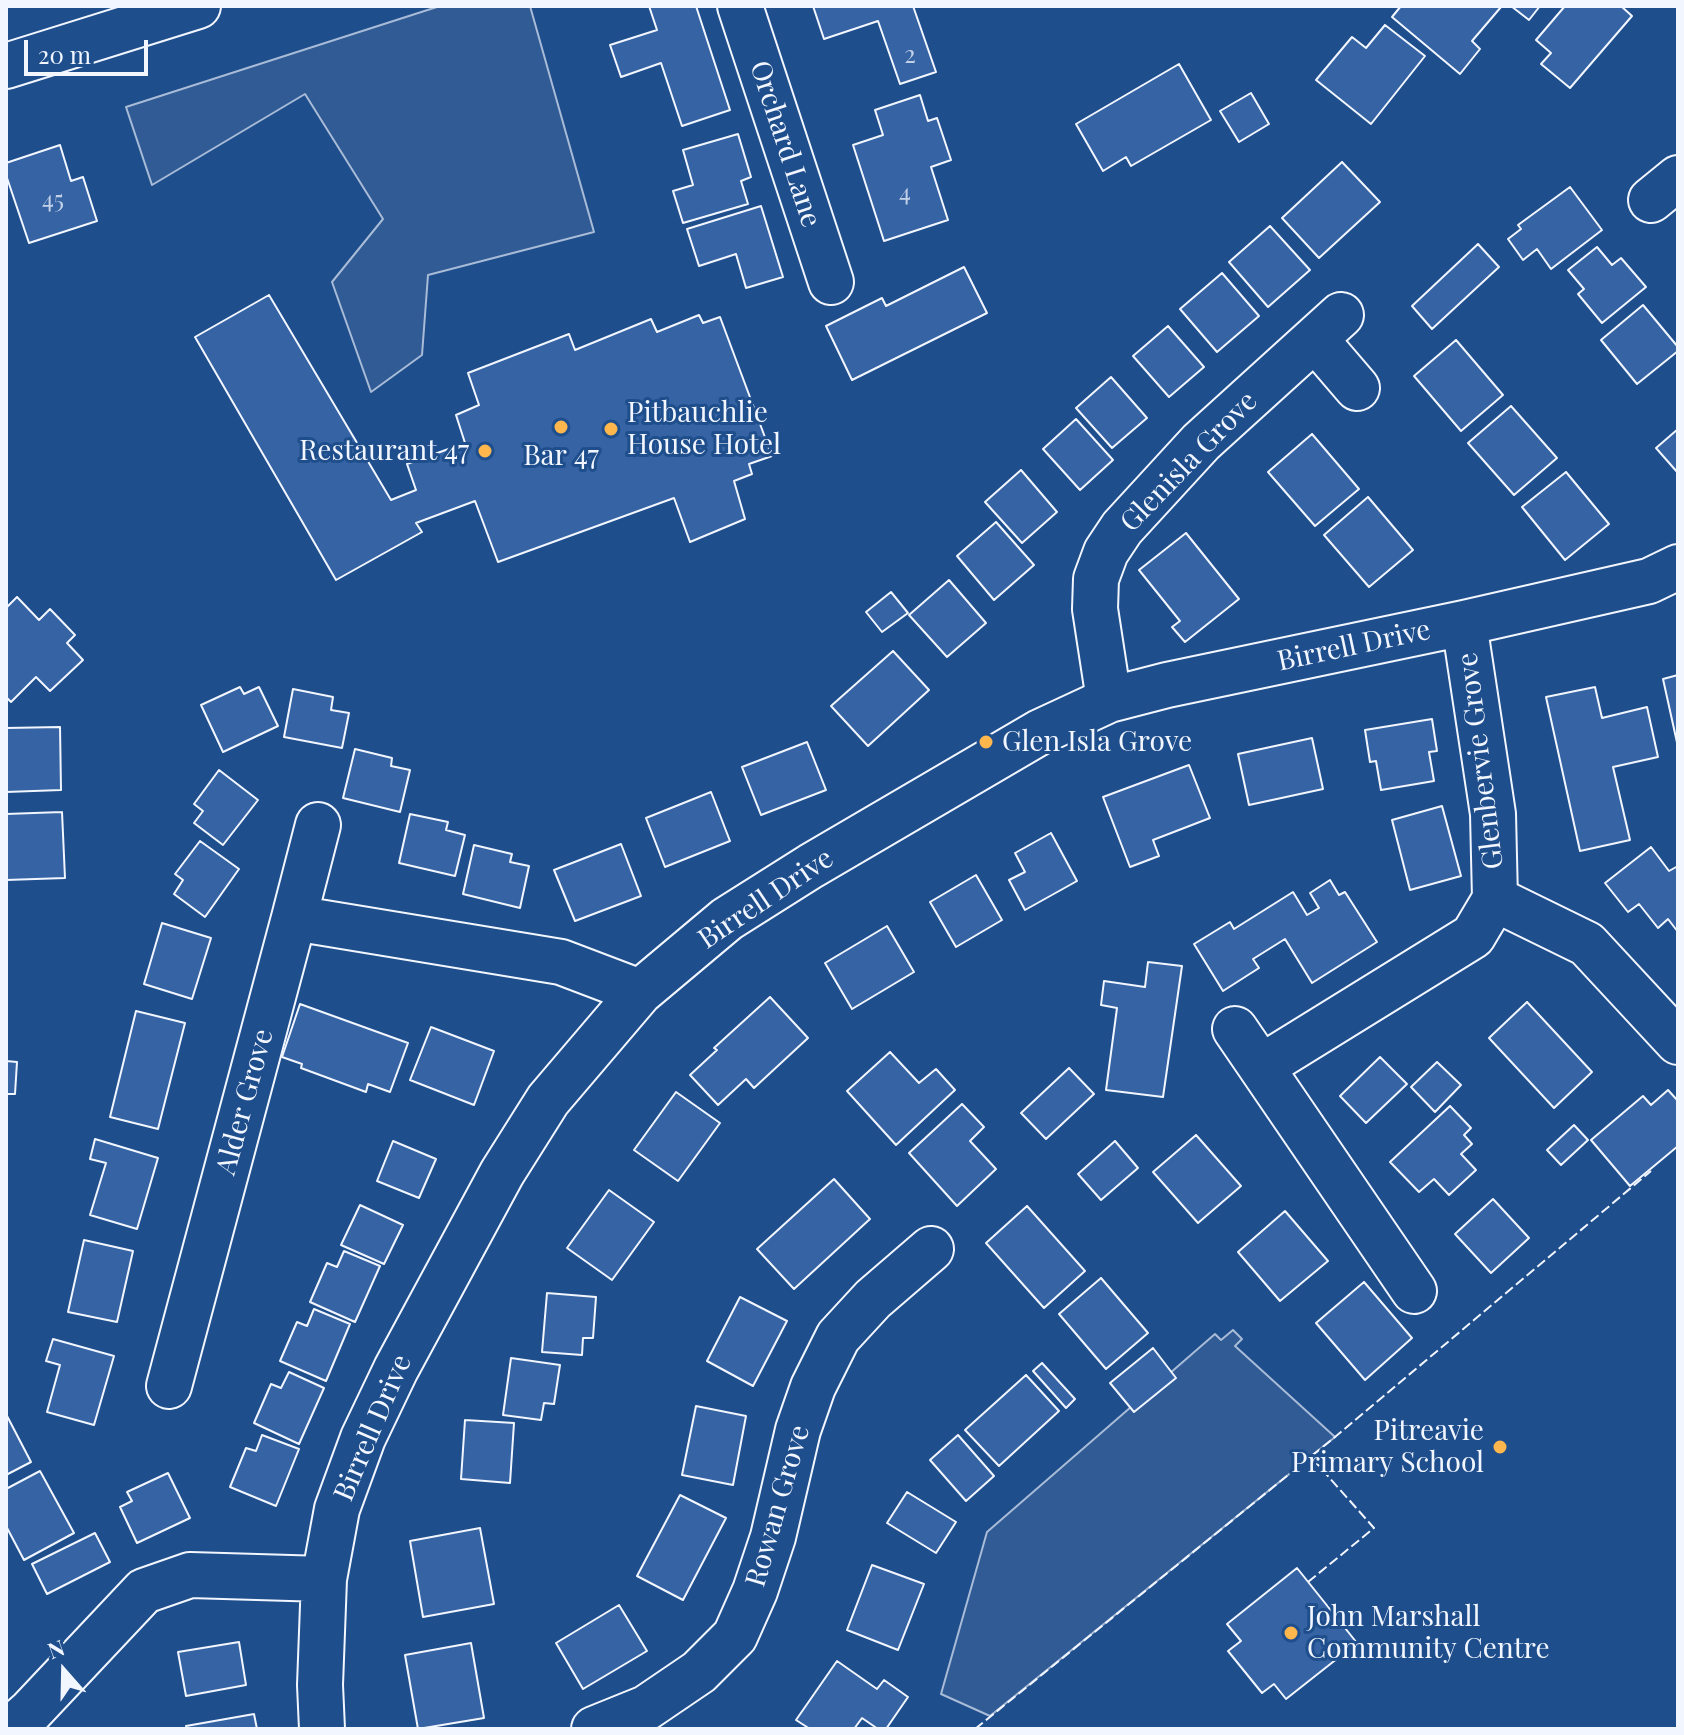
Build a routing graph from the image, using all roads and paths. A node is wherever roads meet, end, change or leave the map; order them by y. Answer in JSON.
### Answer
{"nodes":[{"id":1,"x":198,"y":6,"type":"edge"},
{"id":2,"x":740,"y":6,"type":"edge"},
{"id":3,"x":6,"y":66,"type":"edge"},
{"id":4,"x":831,"y":282,"type":"dead end"},
{"id":5,"x":1357,"y":388,"type":"dead end"},
{"id":6,"x":1678,"y":567,"type":"edge"},
{"id":7,"x":1464,"y":623,"type":"junction"},
{"id":8,"x":1109,"y":700,"type":"junction"},
{"id":9,"x":318,"y":825,"type":"dead end"},
{"id":10,"x":1495,"y":899,"type":"junction"},
{"id":11,"x":294,"y":918,"type":"junction"},
{"id":12,"x":640,"y":992,"type":"junction"},
{"id":13,"x":1235,"y":1029,"type":"dead end"},
{"id":14,"x":1678,"y":1042,"type":"edge"},
{"id":15,"x":1261,"y":1067,"type":"junction"},
{"id":16,"x":931,"y":1249,"type":"dead end"},
{"id":17,"x":1414,"y":1291,"type":"dead end"},
{"id":18,"x":169,"y":1386,"type":"dead end"},
{"id":19,"x":324,"y":1579,"type":"junction"},
{"id":20,"x":11,"y":1729,"type":"edge"},
{"id":21,"x":322,"y":1729,"type":"edge"},
{"id":22,"x":594,"y":1729,"type":"edge"}],
"edges":[{"from":1,"to":3,"type":"street"},
{"from":2,"to":4,"type":"street","name":"Orchard Lane"},
{"from":5,"to":8,"type":"street","name":"Glenisla Grove"},
{"from":6,"to":7,"type":"street","name":"Birrell Drive"},
{"from":7,"to":8,"type":"street","name":"Birrell Drive"},
{"from":7,"to":10,"type":"street","name":"Glenbervie Grove"},
{"from":8,"to":12,"type":"street","name":"Birrell Drive"},
{"from":9,"to":11,"type":"street","name":"Alder Grove"},
{"from":10,"to":14,"type":"street","name":"Glenbervie Grove"},
{"from":10,"to":15,"type":"street","name":"Glenbervie Grove"},
{"from":11,"to":12,"type":"street"},
{"from":11,"to":18,"type":"street","name":"Alder Grove"},
{"from":12,"to":19,"type":"street","name":"Birrell Drive"},
{"from":13,"to":15,"type":"street"},
{"from":15,"to":17,"type":"street"},
{"from":16,"to":22,"type":"street","name":"Rowan Grove"},
{"from":19,"to":20,"type":"street"},
{"from":19,"to":21,"type":"street","name":"Birrell Drive"}]}
